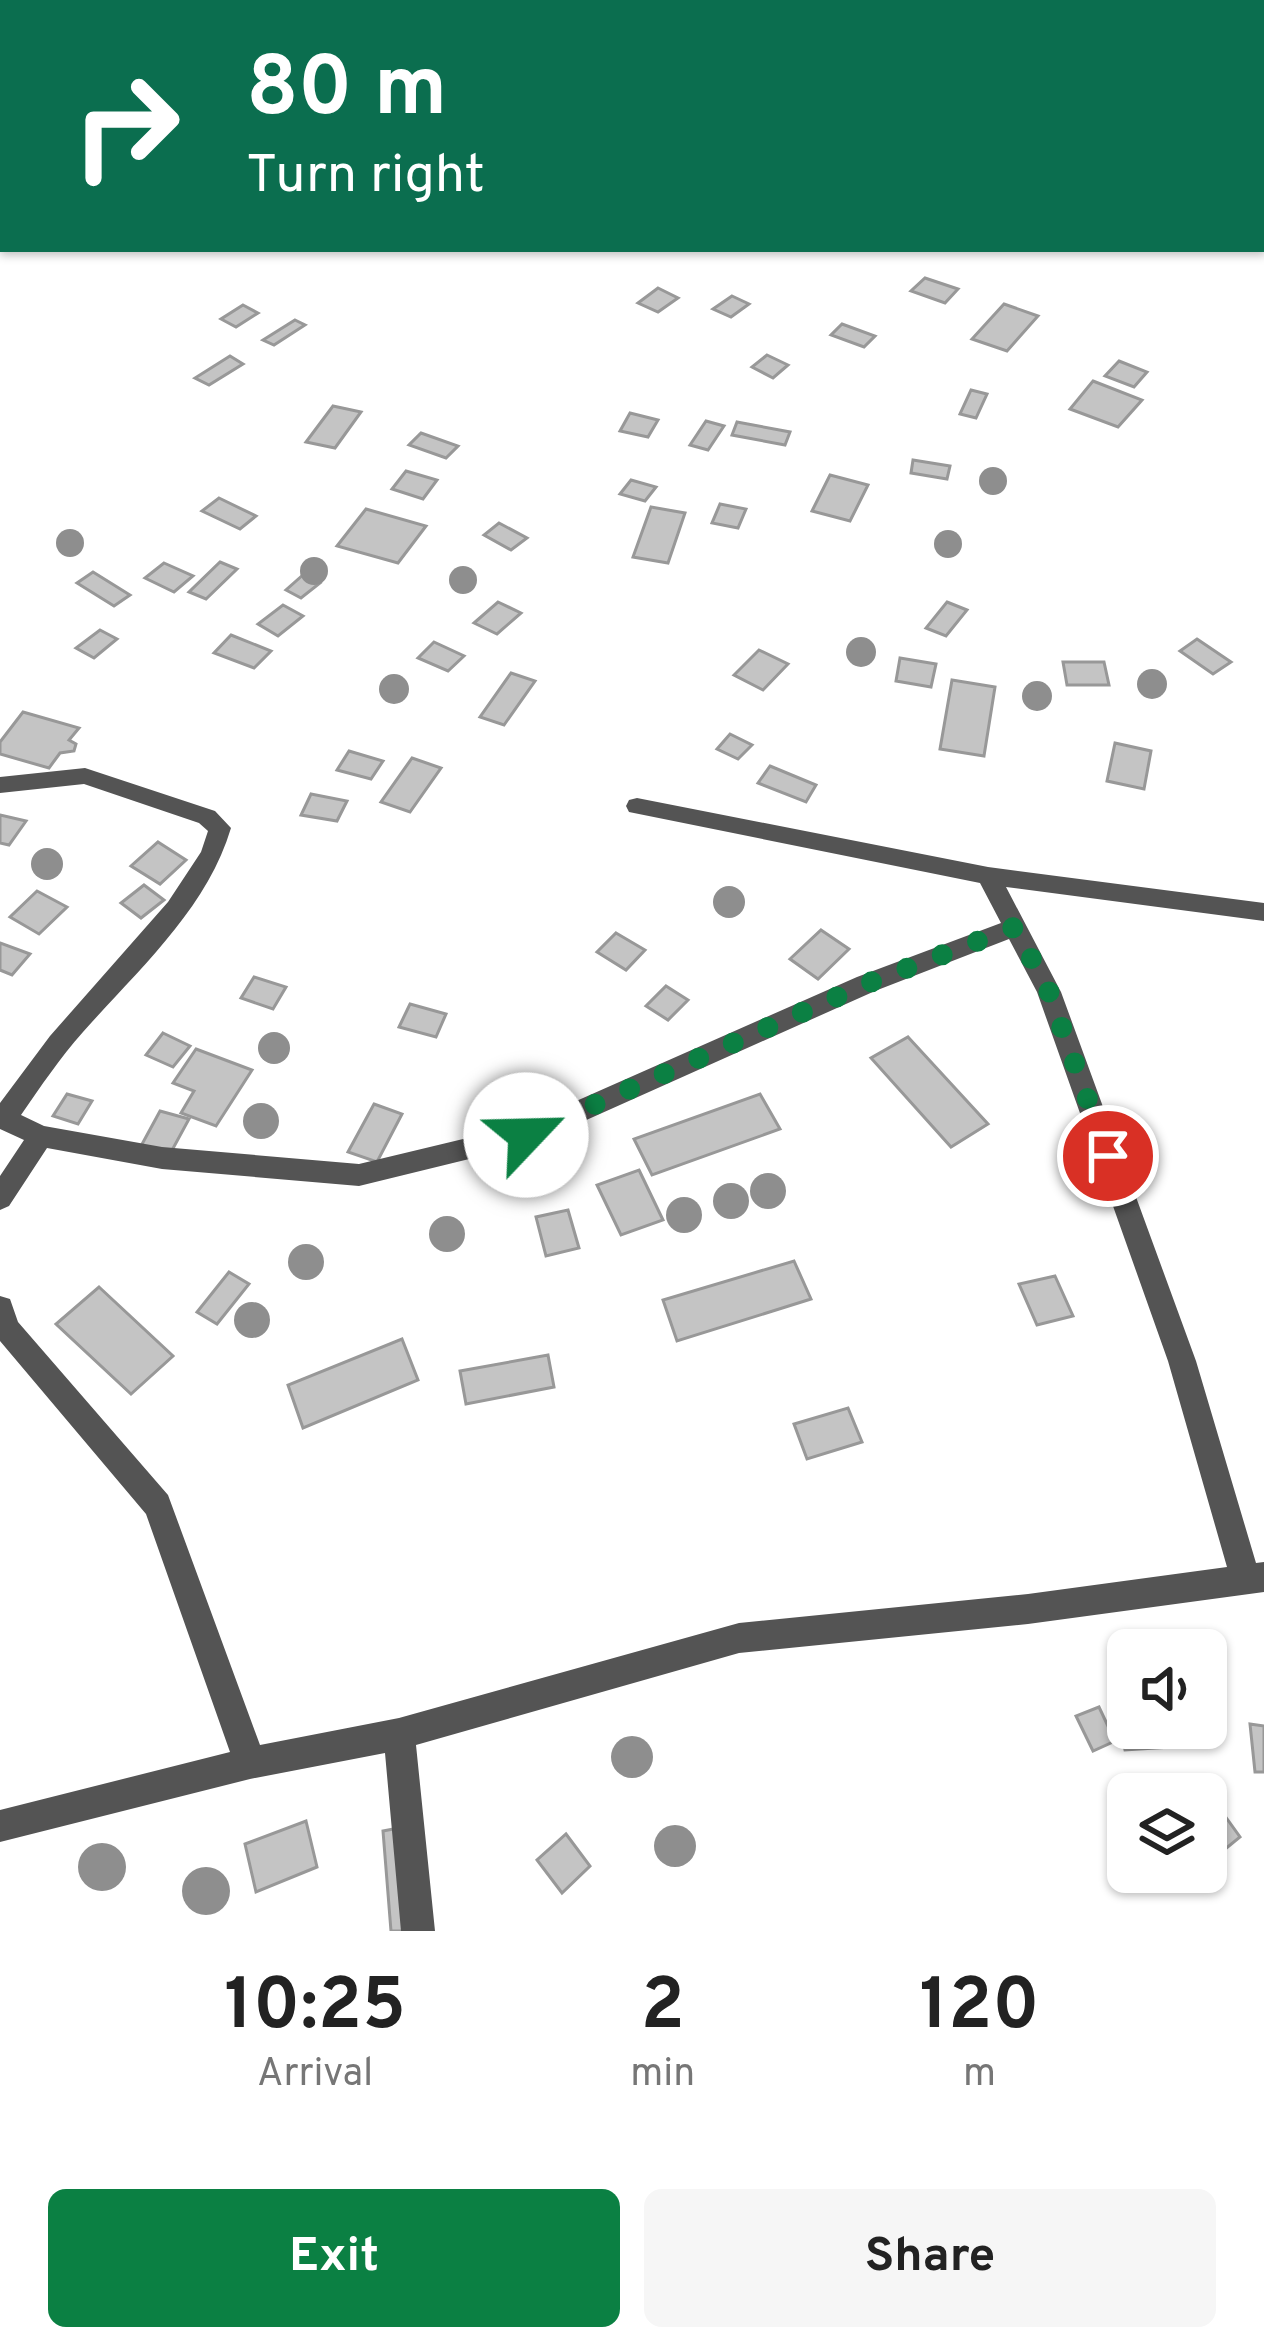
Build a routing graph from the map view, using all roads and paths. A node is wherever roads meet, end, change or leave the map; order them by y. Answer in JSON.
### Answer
{"nodes":[{"id":1,"x":0,"y":785,"type":"edge"},
{"id":2,"x":637,"y":806,"type":"dead end"},
{"id":3,"x":988,"y":876,"type":"junction"},
{"id":4,"x":1264,"y":912,"type":"edge"},
{"id":5,"x":1015,"y":927,"type":"junction"},
{"id":6,"x":2,"y":1118,"type":"edge"},
{"id":7,"x":41,"y":1136,"type":"junction"},
{"id":8,"x":0,"y":1198,"type":"edge"},
{"id":9,"x":0,"y":1308,"type":"edge"},
{"id":10,"x":1255,"y":1578,"type":"edge"},
{"id":11,"x":399,"y":1734,"type":"junction"},
{"id":12,"x":250,"y":1763,"type":"junction"},
{"id":13,"x":0,"y":1826,"type":"edge"},
{"id":14,"x":418,"y":1931,"type":"edge"}],
"edges":[{"from":1,"to":6,"type":"street"},
{"from":2,"to":3,"type":"street"},
{"from":3,"to":4,"type":"street"},
{"from":3,"to":5,"type":"street"},
{"from":5,"to":7,"type":"street"},
{"from":5,"to":10,"type":"street"},
{"from":6,"to":7,"type":"street"},
{"from":7,"to":8,"type":"street"},
{"from":9,"to":12,"type":"street"},
{"from":10,"to":11,"type":"street"},
{"from":11,"to":12,"type":"street"},
{"from":11,"to":14,"type":"street"},
{"from":12,"to":13,"type":"street"}]}
